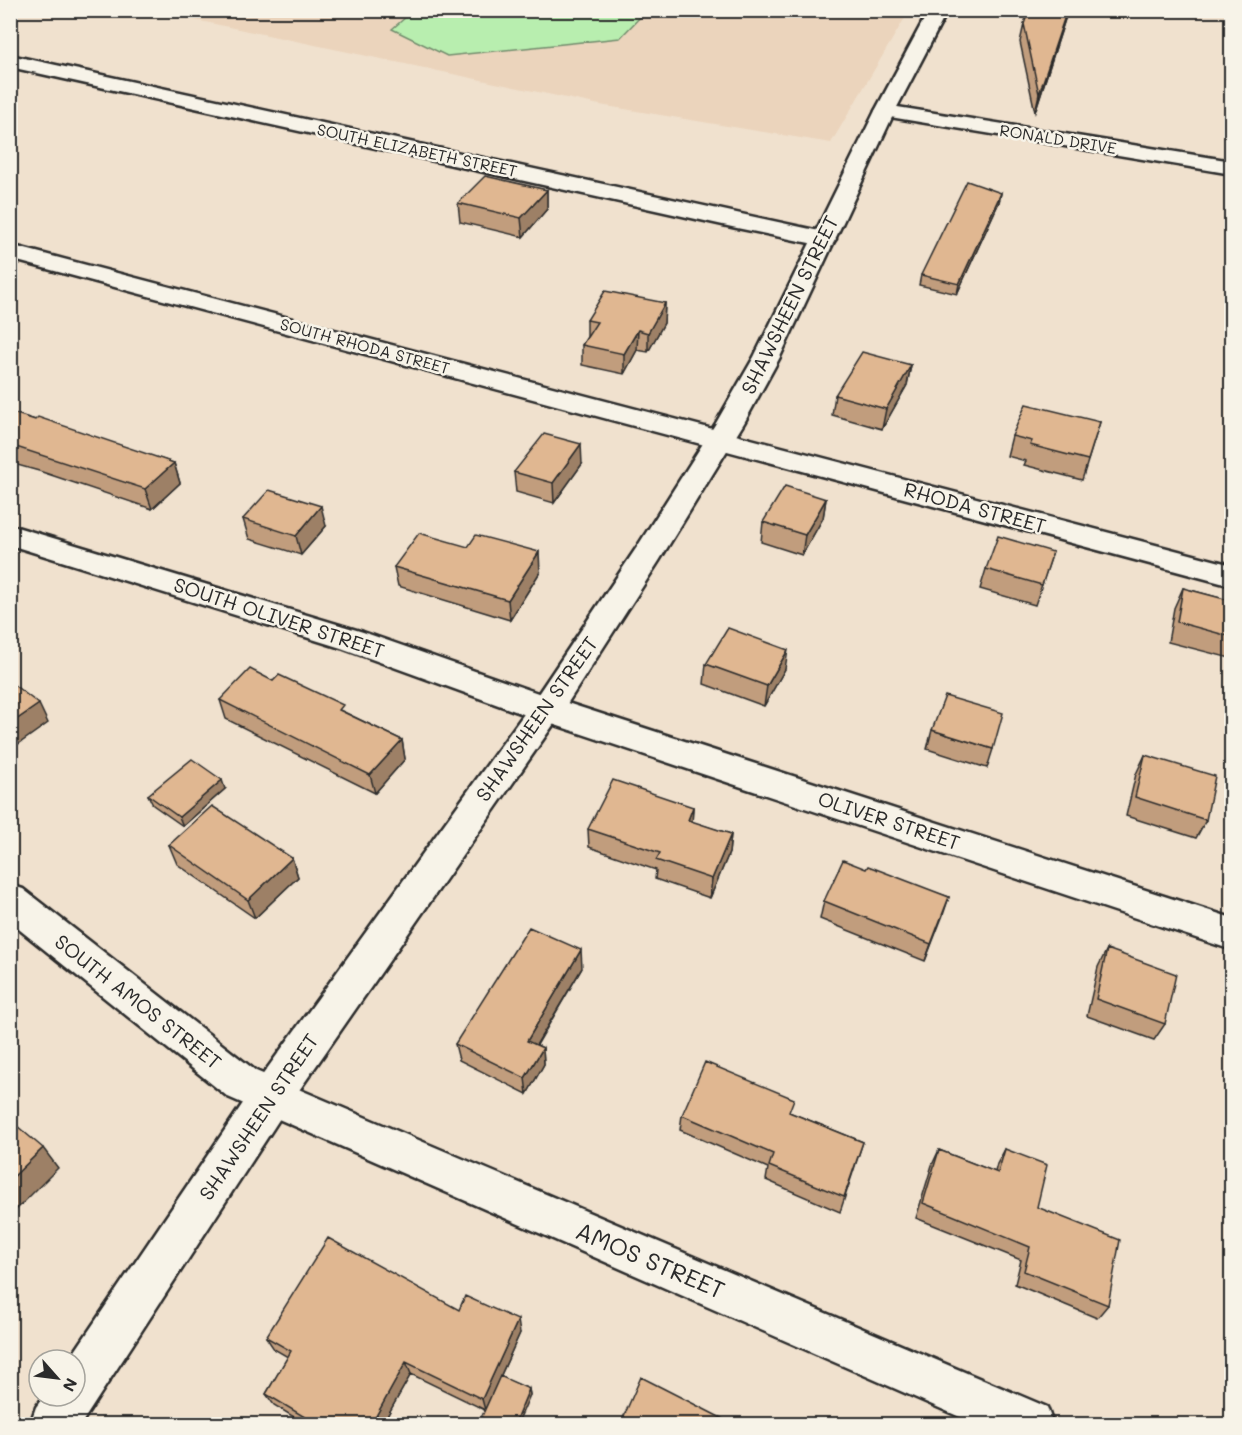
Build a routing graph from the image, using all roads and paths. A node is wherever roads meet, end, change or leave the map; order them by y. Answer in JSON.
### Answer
{"nodes":[{"id":1,"x":939,"y":10,"type":"edge"},
{"id":2,"x":10,"y":62,"type":"edge"},
{"id":3,"x":885,"y":111,"type":"junction"},
{"id":4,"x":1232,"y":168,"type":"edge"},
{"id":5,"x":824,"y":239,"type":"junction"},
{"id":6,"x":10,"y":252,"type":"edge"},
{"id":7,"x":719,"y":441,"type":"junction"},
{"id":8,"x":10,"y":535,"type":"edge"},
{"id":9,"x":1232,"y":576,"type":"edge"},
{"id":10,"x":546,"y":709,"type":"junction"},
{"id":11,"x":10,"y":900,"type":"edge"},
{"id":12,"x":1232,"y":933,"type":"edge"},
{"id":13,"x":270,"y":1098,"type":"junction"},
{"id":14,"x":87,"y":1374,"type":"edge"},
{"id":15,"x":64,"y":1408,"type":"edge"},
{"id":16,"x":53,"y":1425,"type":"edge"},
{"id":17,"x":1030,"y":1425,"type":"edge"}],
"edges":[{"from":1,"to":3,"type":"street","name":"SHAWSHEEN STREET"},
{"from":2,"to":5,"type":"street","name":"SOUTH ELIZABETH STREET"},
{"from":3,"to":4,"type":"street","name":"RONALD DRIVE"},
{"from":3,"to":5,"type":"street","name":"SHAWSHEEN STREET"},
{"from":5,"to":7,"type":"street","name":"SHAWSHEEN STREET"},
{"from":6,"to":7,"type":"street","name":"SOUTH RHODA STREET"},
{"from":7,"to":9,"type":"street","name":"RHODA STREET"},
{"from":7,"to":10,"type":"street","name":"SHAWSHEEN STREET"},
{"from":8,"to":10,"type":"street","name":"SOUTH OLIVER STREET"},
{"from":10,"to":12,"type":"street","name":"OLIVER STREET"},
{"from":10,"to":13,"type":"street","name":"SHAWSHEEN STREET"},
{"from":11,"to":13,"type":"street","name":"SOUTH AMOS STREET"},
{"from":13,"to":14,"type":"street","name":"SHAWSHEEN STREET"},
{"from":13,"to":17,"type":"street","name":"AMOS STREET"},
{"from":15,"to":16,"type":"street"}]}
